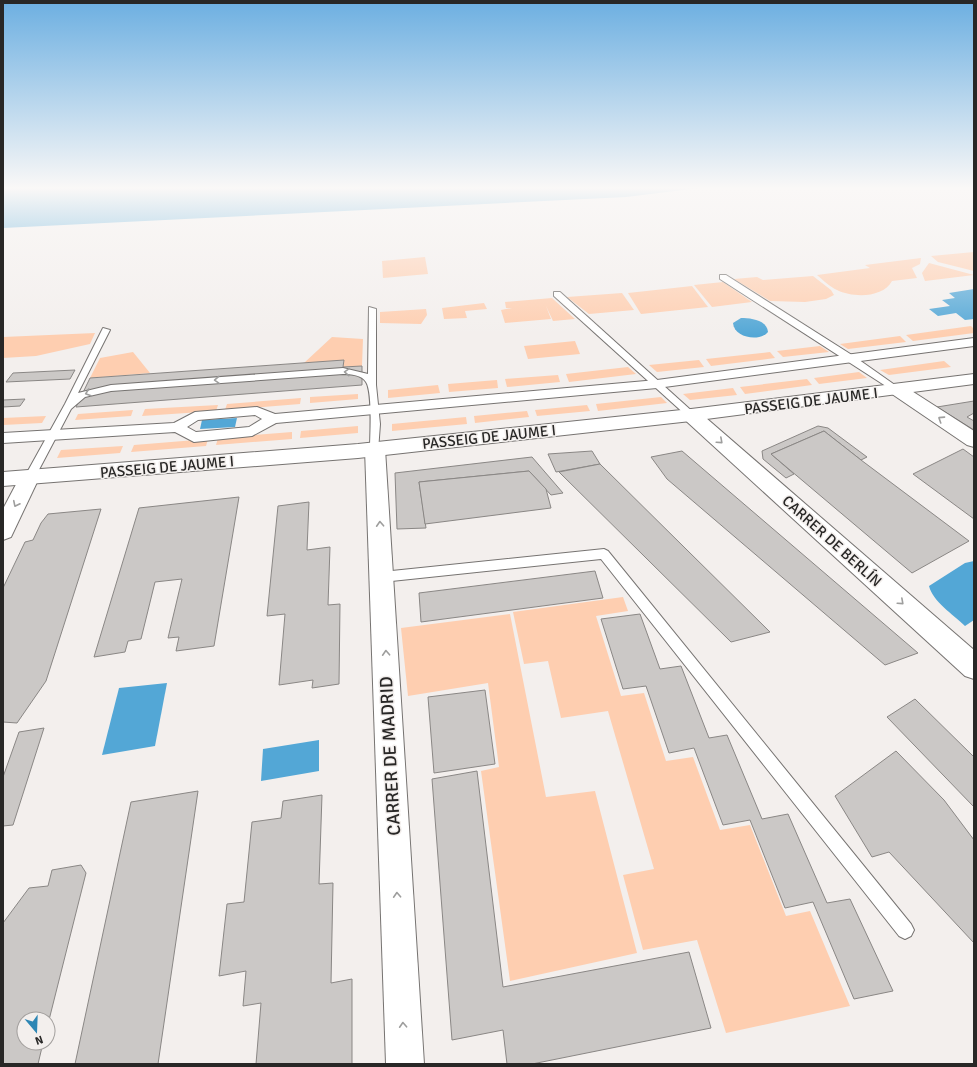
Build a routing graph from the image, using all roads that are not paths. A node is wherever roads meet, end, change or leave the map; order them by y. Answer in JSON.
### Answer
{"nodes":[{"id":1,"x":723,"y":277,"type":"dead end"},
{"id":2,"x":557,"y":294,"type":"dead end"},
{"id":3,"x":372,"y":309,"type":"dead end"},
{"id":4,"x":106,"y":330,"type":"dead end"},
{"id":5,"x":974,"y":342,"type":"edge"},
{"id":6,"x":852,"y":359,"type":"junction"},
{"id":7,"x":974,"y":379,"type":"edge"},
{"id":8,"x":657,"y":384,"type":"junction"},
{"id":9,"x":372,"y":385,"type":"junction"},
{"id":10,"x":898,"y":390,"type":"junction"},
{"id":11,"x":67,"y":407,"type":"junction"},
{"id":12,"x":374,"y":411,"type":"junction"},
{"id":13,"x":691,"y":415,"type":"junction"},
{"id":14,"x":273,"y":419,"type":"junction"},
{"id":15,"x":177,"y":426,"type":"junction"},
{"id":16,"x":52,"y":436,"type":"junction"},
{"id":17,"x":3,"y":438,"type":"edge"},
{"id":18,"x":974,"y":440,"type":"edge"},
{"id":19,"x":375,"y":449,"type":"junction"},
{"id":20,"x":29,"y":478,"type":"junction"},
{"id":21,"x":3,"y":479,"type":"edge"},
{"id":22,"x":3,"y":531,"type":"edge"},
{"id":23,"x":382,"y":577,"type":"junction"},
{"id":24,"x":974,"y":667,"type":"edge"},
{"id":25,"x":905,"y":930,"type":"dead end"},
{"id":26,"x":405,"y":1064,"type":"edge"}],
"edges":[{"from":1,"to":6,"type":"lane"},
{"from":2,"to":8,"type":"lane"},
{"from":3,"to":9,"type":"lane"},
{"from":4,"to":11,"type":"lane"},
{"from":5,"to":6,"type":"street","name":"PASSEIG DE JAUME I"},
{"from":6,"to":8,"type":"street","name":"PASSEIG DE JAUME I"},
{"from":6,"to":10,"type":"lane"},
{"from":7,"to":10,"type":"street","name":"PASSEIG DE JAUME I"},
{"from":8,"to":12,"type":"street","name":"PASSEIG DE JAUME I"},
{"from":8,"to":13,"type":"lane"},
{"from":9,"to":11,"type":"lane","one_way":true},
{"from":9,"to":12,"type":"lane"},
{"from":10,"to":13,"type":"street","name":"PASSEIG DE JAUME I"},
{"from":18,"to":10,"type":"street","one_way":true},
{"from":11,"to":16,"type":"lane"},
{"from":12,"to":14,"type":"street","name":"PASSEIG DE JAUME I"},
{"from":12,"to":19,"type":"lane"},
{"from":13,"to":19,"type":"street","name":"PASSEIG DE JAUME I"},
{"from":13,"to":24,"type":"street","name":"CARRER DE BERLÍN","one_way":true},
{"from":14,"to":15,"type":"street","name":"PASSEIG DE JAUME I"},
{"from":14,"to":15,"type":"street","name":"PASSEIG DE JAUME I"},
{"from":15,"to":16,"type":"street","name":"PASSEIG DE JAUME I"},
{"from":16,"to":17,"type":"street","name":"PASSEIG DE JAUME I"},
{"from":16,"to":20,"type":"lane"},
{"from":19,"to":20,"type":"street","name":"PASSEIG DE JAUME I"},
{"from":23,"to":19,"type":"street","name":"CARRER DE MADRID","one_way":true},
{"from":20,"to":21,"type":"street","name":"PASSEIG DE JAUME I"},
{"from":20,"to":22,"type":"street","one_way":true},
{"from":23,"to":25,"type":"lane"},
{"from":26,"to":23,"type":"street","name":"CARRER DE MADRID","one_way":true}]}
